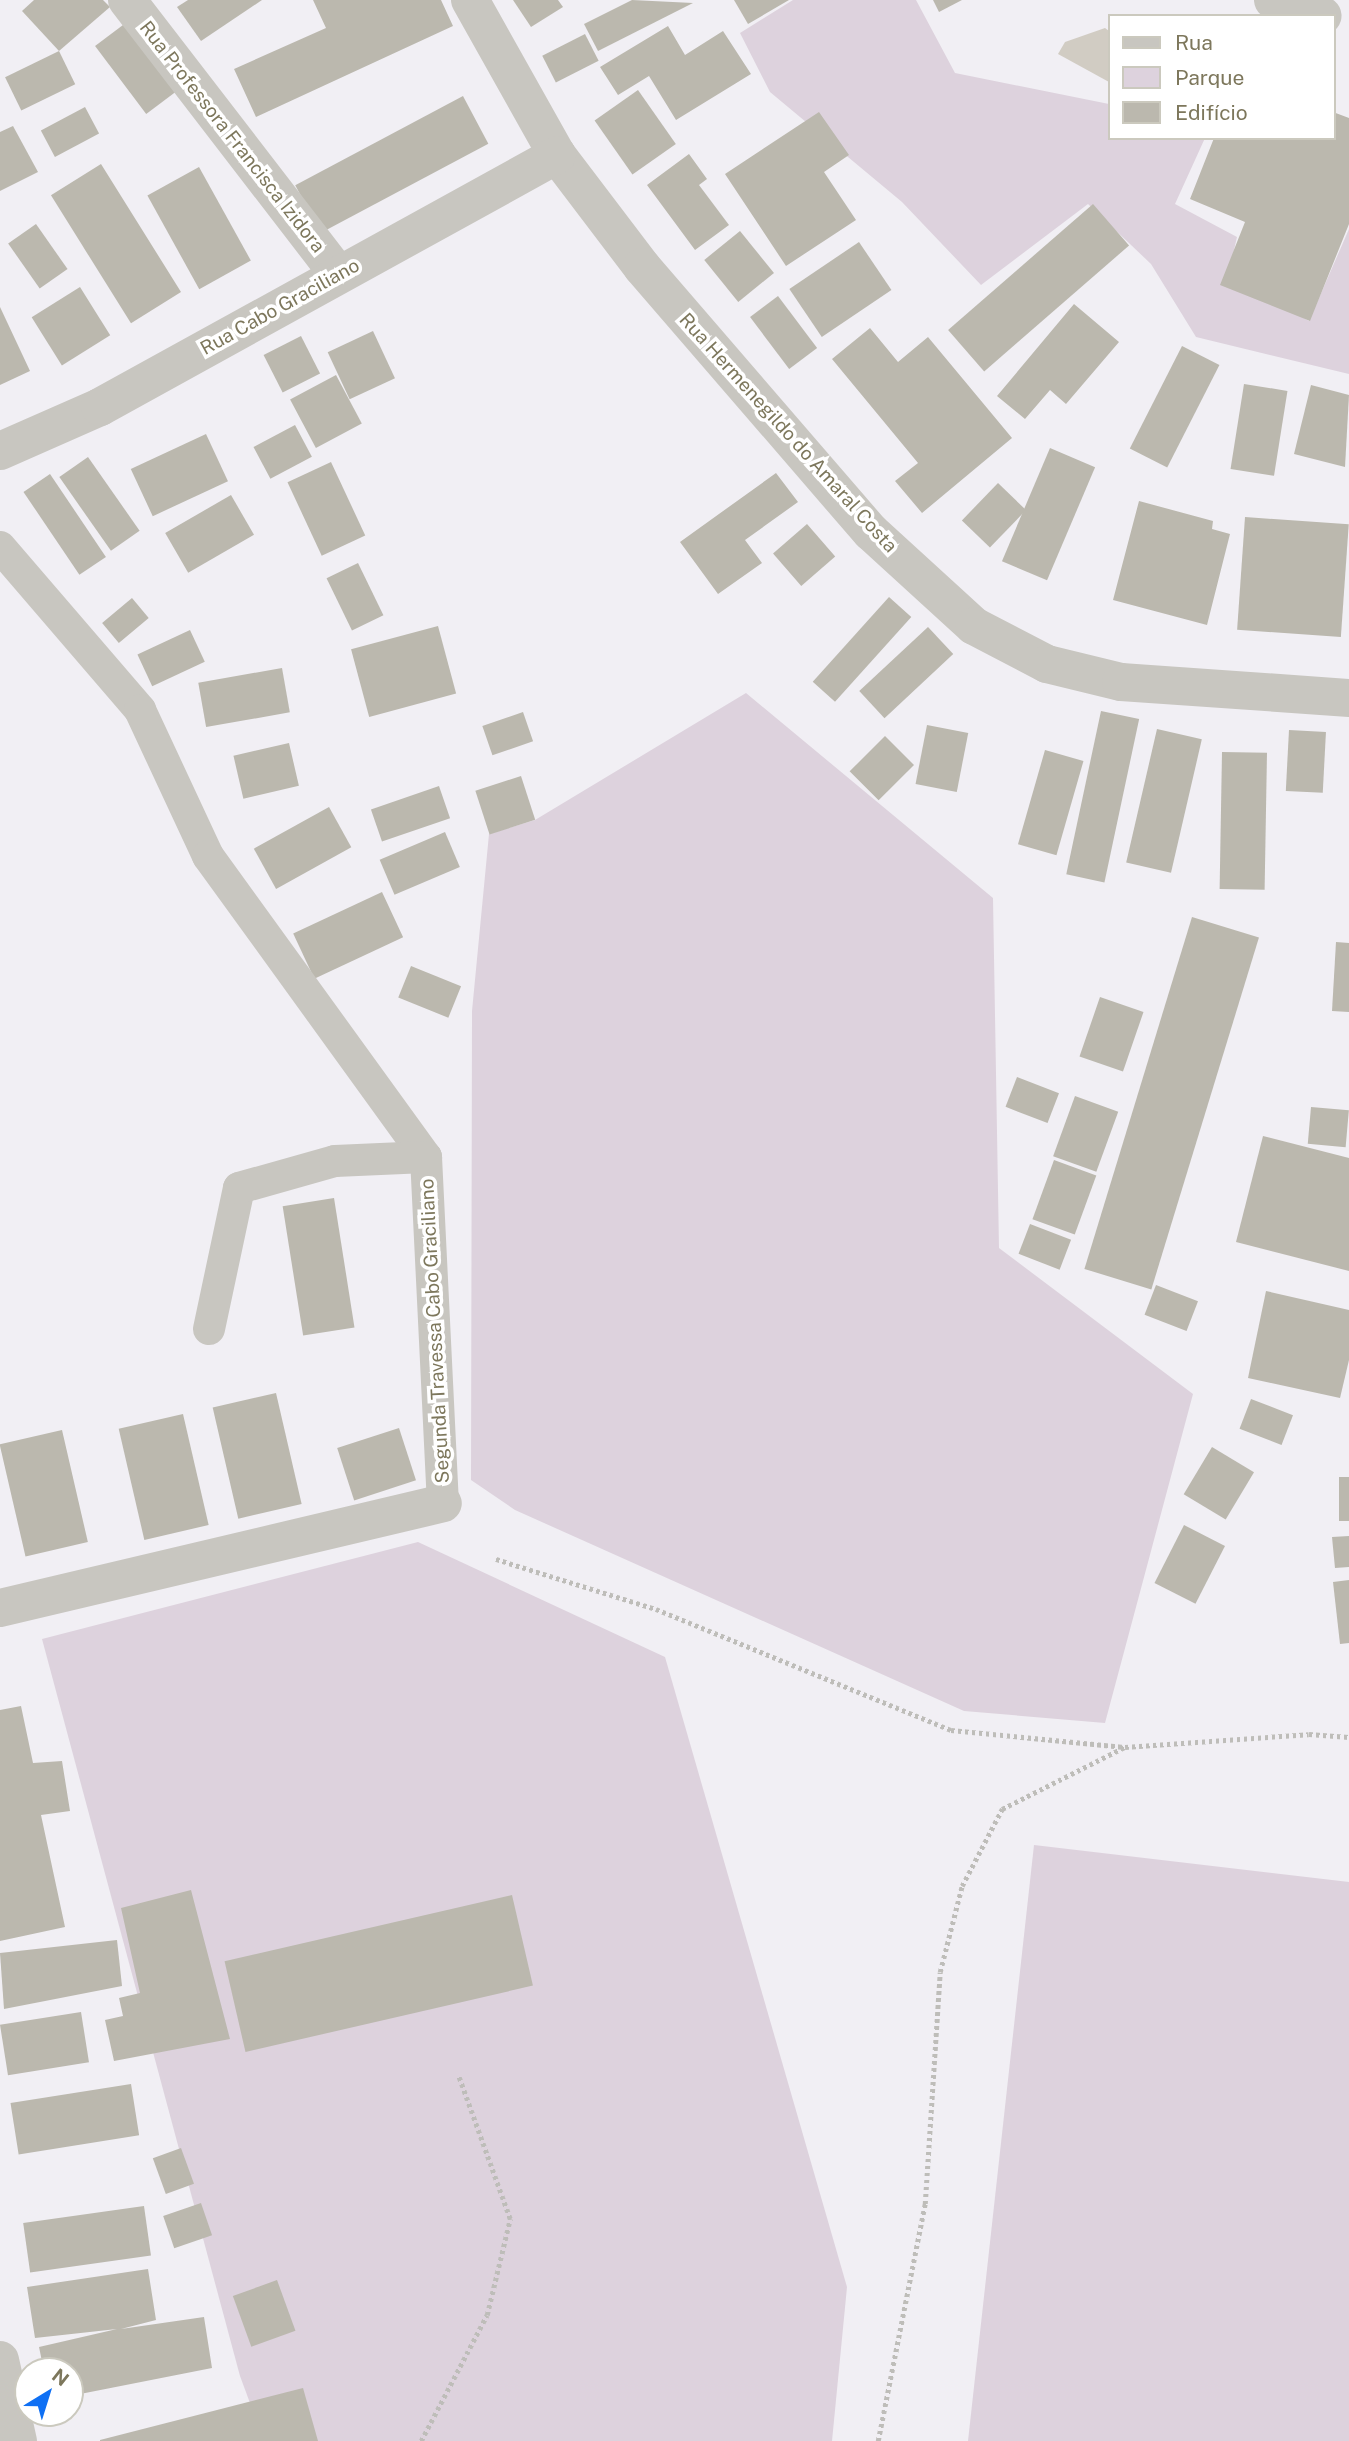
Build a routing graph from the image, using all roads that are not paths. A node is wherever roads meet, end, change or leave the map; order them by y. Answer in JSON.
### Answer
{"nodes":[{"id":1,"x":127,"y":0,"type":"edge"},
{"id":2,"x":470,"y":0,"type":"edge"},
{"id":3,"x":1273,"y":0,"type":"edge"},
{"id":4,"x":1317,"y":14,"type":"edge"},
{"id":5,"x":557,"y":155,"type":"junction"},
{"id":6,"x":338,"y":274,"type":"junction"},
{"id":7,"x":0,"y":451,"type":"edge"},
{"id":8,"x":0,"y":547,"type":"edge"},
{"id":9,"x":1349,"y":698,"type":"edge"},
{"id":10,"x":426,"y":1157,"type":"junction"},
{"id":11,"x":209,"y":1329,"type":"dead end"},
{"id":12,"x":443,"y":1503,"type":"joint"},
{"id":13,"x":0,"y":1608,"type":"edge"},
{"id":14,"x":0,"y":2360,"type":"edge"},
{"id":15,"x":18,"y":2441,"type":"edge"}],
"edges":[{"from":1,"to":6,"type":"street","name":"Rua Professora Francisca Izidora"},
{"from":2,"to":5,"type":"street","name":"Rua Hermenegildo do Amaral Costa"},
{"from":3,"to":4,"type":"street"},
{"from":5,"to":6,"type":"street","name":"Rua Cabo Graciliano"},
{"from":5,"to":9,"type":"street","name":"Rua Hermenegildo do Amaral Costa"},
{"from":6,"to":7,"type":"street","name":"Rua Cabo Graciliano"},
{"from":8,"to":10,"type":"lane","name":"Segunda Travessa Cabo Graciliano"},
{"from":10,"to":11,"type":"lane"},
{"from":10,"to":12,"type":"lane","name":"Segunda Travessa Cabo Graciliano"},
{"from":12,"to":13,"type":"street","name":"Segunda Travessa Cabo Graciliano"},
{"from":14,"to":15,"type":"street"}]}
